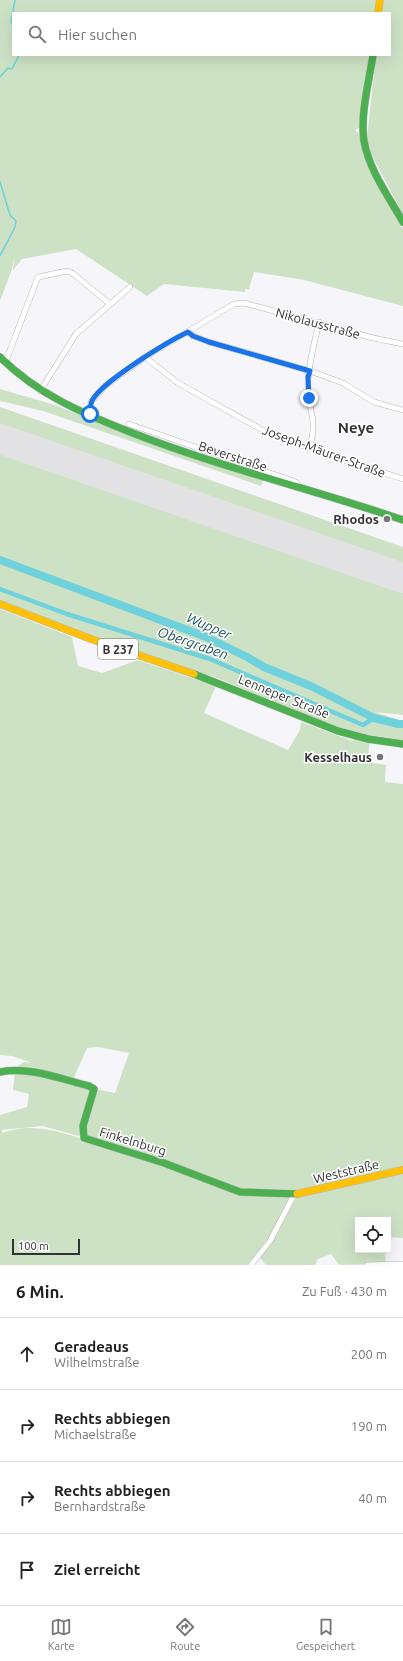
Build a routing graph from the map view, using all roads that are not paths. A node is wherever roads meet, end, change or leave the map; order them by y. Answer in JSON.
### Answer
{"nodes":[{"id":1,"x":380,"y":0,"type":"edge"},
{"id":2,"x":378,"y":12,"type":"edge"},
{"id":3,"x":373,"y":56,"type":"edge"},
{"id":4,"x":403,"y":222,"type":"edge"},
{"id":5,"x":130,"y":287,"type":"dead end"},
{"id":6,"x":110,"y":304,"type":"junction"},
{"id":7,"x":319,"y":322,"type":"junction"},
{"id":8,"x":188,"y":332,"type":"junction"},
{"id":9,"x":403,"y":344,"type":"edge"},
{"id":10,"x":145,"y":357,"type":"junction"},
{"id":11,"x":2,"y":359,"type":"edge"},
{"id":12,"x":310,"y":371,"type":"junction"},
{"id":13,"x":40,"y":391,"type":"junction"},
{"id":14,"x":403,"y":410,"type":"edge"},
{"id":15,"x":89,"y":416,"type":"junction"},
{"id":16,"x":129,"y":424,"type":"dead end"},
{"id":17,"x":309,"y":448,"type":"junction"},
{"id":18,"x":403,"y":479,"type":"edge"},
{"id":19,"x":300,"y":489,"type":"junction"},
{"id":20,"x":403,"y":520,"type":"edge"},
{"id":21,"x":0,"y":604,"type":"edge"},
{"id":22,"x":403,"y":744,"type":"edge"},
{"id":23,"x":0,"y":1072,"type":"edge"},
{"id":24,"x":403,"y":1170,"type":"edge"},
{"id":25,"x":294,"y":1195,"type":"junction"},
{"id":26,"x":403,"y":1264,"type":"edge"},
{"id":27,"x":251,"y":1265,"type":"edge"},
{"id":28,"x":367,"y":1265,"type":"edge"},
{"id":29,"x":391,"y":1265,"type":"edge"}],
"edges":[{"from":1,"to":2,"type":"street"},
{"from":3,"to":4,"type":"street"},
{"from":5,"to":6,"type":"street"},
{"from":6,"to":11,"type":"street"},
{"from":6,"to":13,"type":"street"},
{"from":7,"to":8,"type":"street","name":"Nikolausstraße"},
{"from":7,"to":9,"type":"street","name":"Nikolausstraße"},
{"from":7,"to":12,"type":"street"},
{"from":8,"to":10,"type":"street"},
{"from":8,"to":12,"type":"street"},
{"from":10,"to":15,"type":"street"},
{"from":10,"to":17,"type":"street","name":"Joseph-Mäurer-Straße"},
{"from":11,"to":13,"type":"street","name":"Beverstraße"},
{"from":12,"to":14,"type":"street"},
{"from":12,"to":17,"type":"street"},
{"from":13,"to":15,"type":"street","name":"Beverstraße"},
{"from":15,"to":19,"type":"street","name":"Beverstraße"},
{"from":16,"to":19,"type":"street"},
{"from":17,"to":18,"type":"street","name":"Joseph-Mäurer-Straße"},
{"from":19,"to":20,"type":"street","name":"Beverstraße"},
{"from":21,"to":22,"type":"street","name":"Lenneper Straße","number":"B 237"},
{"from":23,"to":25,"type":"street","name":"Finkelnburg"},
{"from":24,"to":25,"type":"street","name":"Weststraße"},
{"from":25,"to":27,"type":"street"},
{"from":26,"to":29,"type":"street"},
{"from":28,"to":29,"type":"street"}]}
